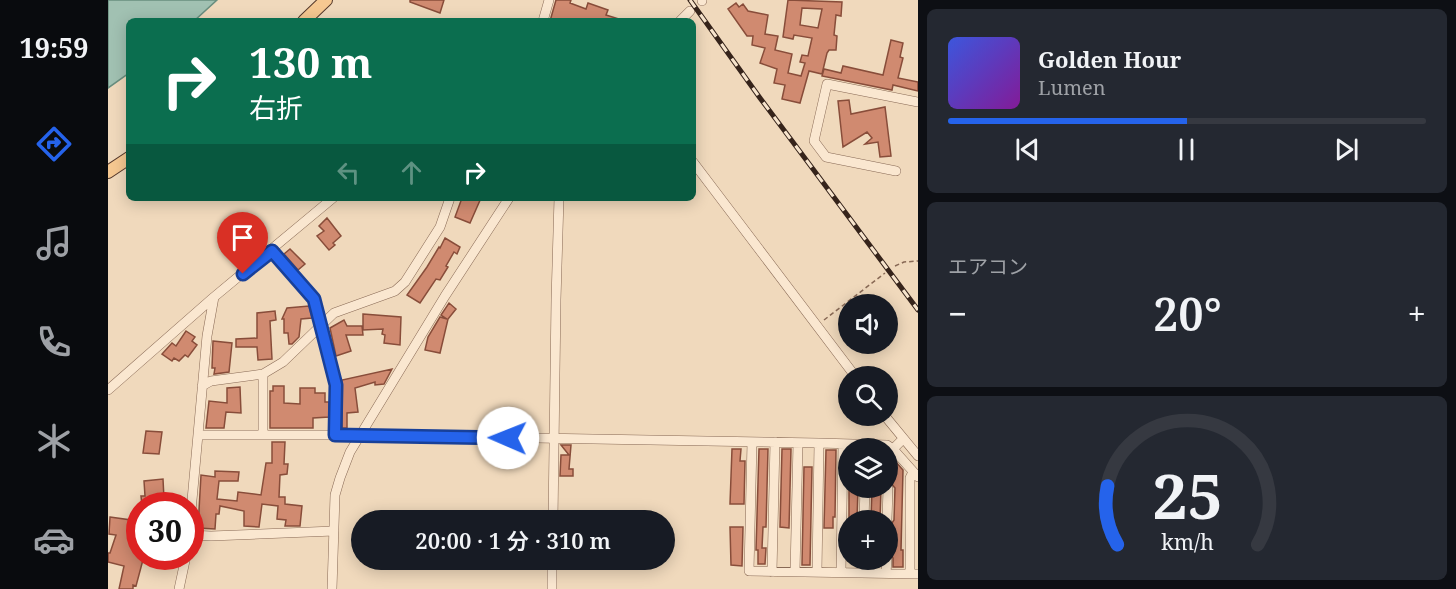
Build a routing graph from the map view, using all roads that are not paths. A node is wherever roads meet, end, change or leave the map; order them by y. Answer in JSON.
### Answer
{"nodes":[{"id":1,"x":326,"y":0,"type":"edge"},
{"id":2,"x":549,"y":0,"type":"edge"},
{"id":3,"x":690,"y":11,"type":"dead end"},
{"id":4,"x":307,"y":18,"type":"edge"},
{"id":5,"x":544,"y":18,"type":"edge"},
{"id":6,"x":683,"y":18,"type":"edge"},
{"id":7,"x":918,"y":102,"type":"edge"},
{"id":8,"x":126,"y":160,"type":"edge"},
{"id":9,"x":696,"y":166,"type":"edge"},
{"id":10,"x":896,"y":171,"type":"dead end"},
{"id":11,"x":108,"y":172,"type":"edge"},
{"id":12,"x":330,"y":201,"type":"edge"},
{"id":13,"x":449,"y":201,"type":"edge"},
{"id":14,"x":506,"y":201,"type":"edge"},
{"id":15,"x":559,"y":201,"type":"edge"},
{"id":16,"x":272,"y":251,"type":"junction"},
{"id":17,"x":214,"y":297,"type":"junction"},
{"id":18,"x":320,"y":325,"type":"junction"},
{"id":19,"x":847,"y":366,"type":"edge"},
{"id":20,"x":263,"y":374,"type":"junction"},
{"id":21,"x":202,"y":386,"type":"junction"},
{"id":22,"x":108,"y":390,"type":"edge"},
{"id":23,"x":893,"y":426,"type":"edge"},
{"id":24,"x":198,"y":435,"type":"junction"},
{"id":25,"x":263,"y":435,"type":"junction"},
{"id":26,"x":335,"y":435,"type":"junction"},
{"id":27,"x":360,"y":435,"type":"junction"},
{"id":28,"x":555,"y":439,"type":"junction"},
{"id":29,"x":903,"y":439,"type":"junction"},
{"id":30,"x":752,"y":442,"type":"junction"},
{"id":31,"x":775,"y":442,"type":"junction"},
{"id":32,"x":798,"y":442,"type":"junction"},
{"id":33,"x":898,"y":442,"type":"edge"},
{"id":34,"x":819,"y":443,"type":"junction"},
{"id":35,"x":838,"y":444,"type":"edge"},
{"id":36,"x":915,"y":450,"type":"edge"},
{"id":37,"x":898,"y":457,"type":"edge"},
{"id":38,"x":915,"y":475,"type":"edge"},
{"id":39,"x":193,"y":492,"type":"edge"},
{"id":40,"x":842,"y":498,"type":"edge"},
{"id":41,"x":553,"y":510,"type":"edge"},
{"id":42,"x":334,"y":531,"type":"junction"},
{"id":43,"x":204,"y":535,"type":"edge"},
{"id":44,"x":183,"y":570,"type":"edge"},
{"id":45,"x":552,"y":570,"type":"edge"},
{"id":46,"x":772,"y":572,"type":"junction"},
{"id":47,"x":795,"y":572,"type":"junction"},
{"id":48,"x":817,"y":572,"type":"junction"},
{"id":49,"x":841,"y":572,"type":"junction"},
{"id":50,"x":863,"y":573,"type":"joint"},
{"id":51,"x":886,"y":573,"type":"joint"},
{"id":52,"x":914,"y":574,"type":"edge"},
{"id":53,"x":178,"y":589,"type":"edge"},
{"id":54,"x":332,"y":589,"type":"edge"},
{"id":55,"x":552,"y":589,"type":"edge"}],
"edges":[{"from":1,"to":4,"type":"main road"},
{"from":2,"to":5,"type":"street"},
{"from":3,"to":6,"type":"street"},
{"from":7,"to":10,"type":"street"},
{"from":8,"to":11,"type":"main road"},
{"from":9,"to":19,"type":"street"},
{"from":12,"to":16,"type":"street"},
{"from":13,"to":18,"type":"street"},
{"from":14,"to":27,"type":"street"},
{"from":15,"to":28,"type":"street"},
{"from":16,"to":17,"type":"street"},
{"from":16,"to":18,"type":"street"},
{"from":17,"to":21,"type":"street"},
{"from":17,"to":22,"type":"street"},
{"from":18,"to":20,"type":"street"},
{"from":18,"to":26,"type":"street"},
{"from":20,"to":21,"type":"street"},
{"from":20,"to":25,"type":"street"},
{"from":21,"to":24,"type":"street"},
{"from":23,"to":29,"type":"street"},
{"from":24,"to":25,"type":"street"},
{"from":24,"to":39,"type":"street"},
{"from":25,"to":26,"type":"street"},
{"from":26,"to":27,"type":"street"},
{"from":27,"to":28,"type":"street"},
{"from":27,"to":42,"type":"street"},
{"from":28,"to":30,"type":"street"},
{"from":28,"to":41,"type":"street"},
{"from":29,"to":33,"type":"street"},
{"from":29,"to":36,"type":"street"},
{"from":30,"to":31,"type":"street"},
{"from":30,"to":46,"type":"street"},
{"from":31,"to":32,"type":"street"},
{"from":31,"to":46,"type":"street"},
{"from":32,"to":34,"type":"street"},
{"from":32,"to":47,"type":"street"},
{"from":34,"to":35,"type":"street"},
{"from":34,"to":48,"type":"street"},
{"from":37,"to":38,"type":"street"},
{"from":38,"to":52,"type":"street"},
{"from":40,"to":49,"type":"street"},
{"from":42,"to":43,"type":"street"},
{"from":42,"to":54,"type":"street"},
{"from":44,"to":53,"type":"street"},
{"from":45,"to":55,"type":"street"},
{"from":46,"to":47,"type":"street"},
{"from":47,"to":48,"type":"street"},
{"from":48,"to":49,"type":"street"},
{"from":49,"to":50,"type":"street"},
{"from":50,"to":51,"type":"street"},
{"from":51,"to":52,"type":"street"}]}
